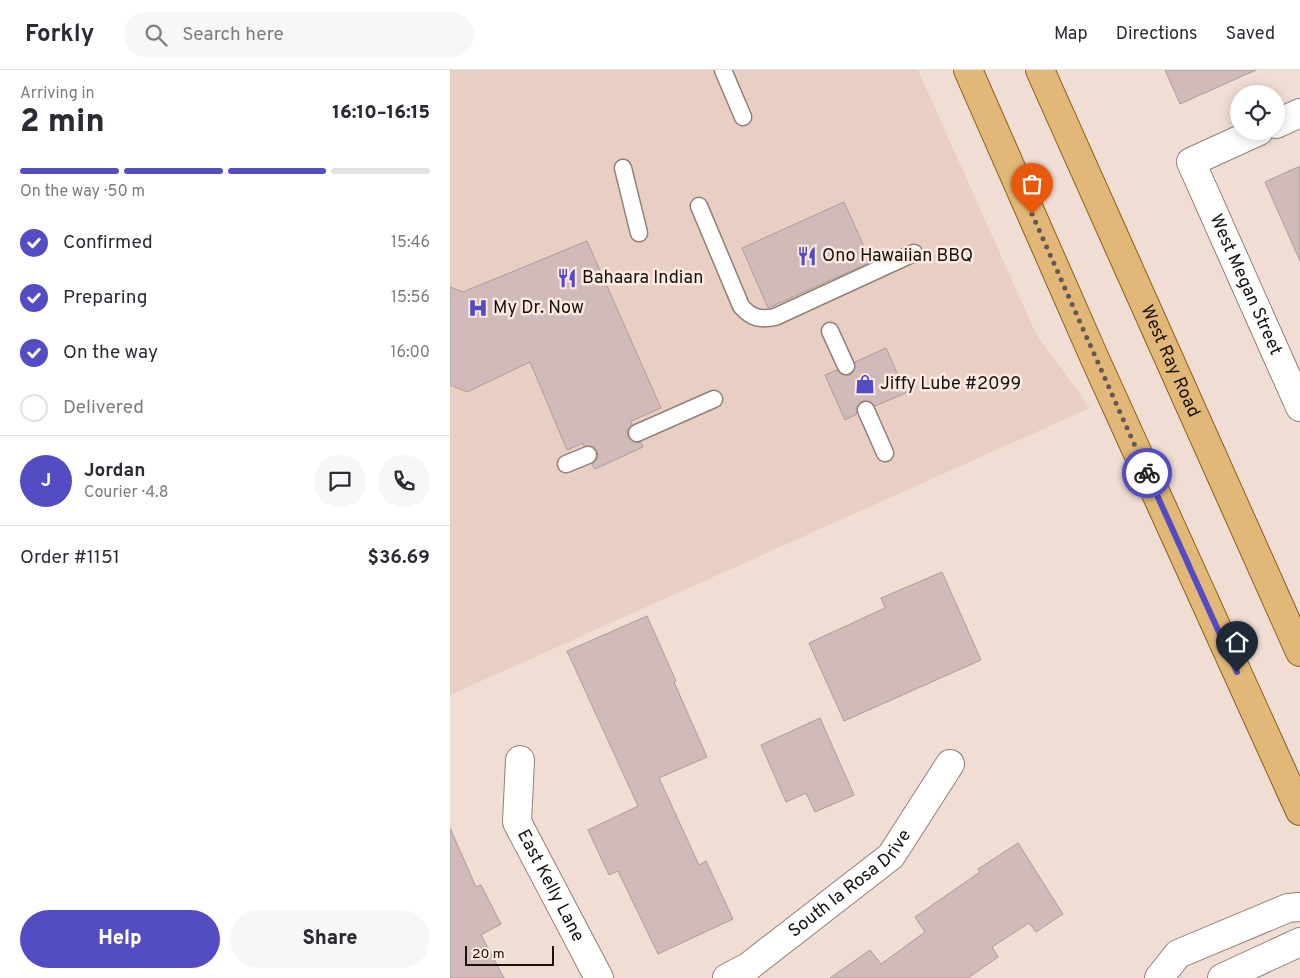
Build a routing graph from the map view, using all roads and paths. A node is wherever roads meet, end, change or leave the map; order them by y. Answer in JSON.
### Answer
{"nodes":[{"id":1,"x":722,"y":70,"type":"edge"},
{"id":2,"x":968,"y":70,"type":"edge"},
{"id":3,"x":1040,"y":70,"type":"edge"},
{"id":4,"x":1300,"y":113,"type":"edge"},
{"id":5,"x":744,"y":117,"type":"dead end"},
{"id":6,"x":1285,"y":120,"type":"edge"},
{"id":7,"x":1239,"y":140,"type":"edge"},
{"id":8,"x":624,"y":168,"type":"dead end"},
{"id":9,"x":699,"y":206,"type":"dead end"},
{"id":10,"x":639,"y":233,"type":"dead end"},
{"id":11,"x":914,"y":253,"type":"dead end"},
{"id":12,"x":830,"y":331,"type":"dead end"},
{"id":13,"x":846,"y":366,"type":"dead end"},
{"id":14,"x":714,"y":399,"type":"dead end"},
{"id":15,"x":1300,"y":407,"type":"edge"},
{"id":16,"x":866,"y":410,"type":"dead end"},
{"id":17,"x":637,"y":433,"type":"dead end"},
{"id":18,"x":885,"y":453,"type":"dead end"},
{"id":19,"x":588,"y":454,"type":"dead end"},
{"id":20,"x":566,"y":464,"type":"dead end"},
{"id":21,"x":1300,"y":652,"type":"edge"},
{"id":22,"x":520,"y":760,"type":"dead end"},
{"id":23,"x":950,"y":764,"type":"dead end"},
{"id":24,"x":1300,"y":811,"type":"edge"},
{"id":25,"x":1300,"y":907,"type":"edge"},
{"id":26,"x":1300,"y":942,"type":"edge"},
{"id":27,"x":599,"y":978,"type":"edge"},
{"id":28,"x":726,"y":978,"type":"edge"},
{"id":29,"x":1158,"y":978,"type":"edge"},
{"id":30,"x":1222,"y":978,"type":"edge"}],
"edges":[{"from":1,"to":5,"type":"lane"},
{"from":2,"to":24,"type":"main road"},
{"from":3,"to":21,"type":"main road","name":"West Ray Road"},
{"from":4,"to":6,"type":"street"},
{"from":7,"to":15,"type":"street","name":"West Megan Street"},
{"from":8,"to":10,"type":"lane"},
{"from":9,"to":11,"type":"lane"},
{"from":12,"to":13,"type":"lane"},
{"from":14,"to":17,"type":"lane"},
{"from":16,"to":18,"type":"lane"},
{"from":19,"to":20,"type":"lane"},
{"from":22,"to":27,"type":"street","name":"East Kelly Lane"},
{"from":23,"to":28,"type":"street","name":"South la Rosa Drive"},
{"from":25,"to":29,"type":"street"},
{"from":26,"to":30,"type":"street"}]}
